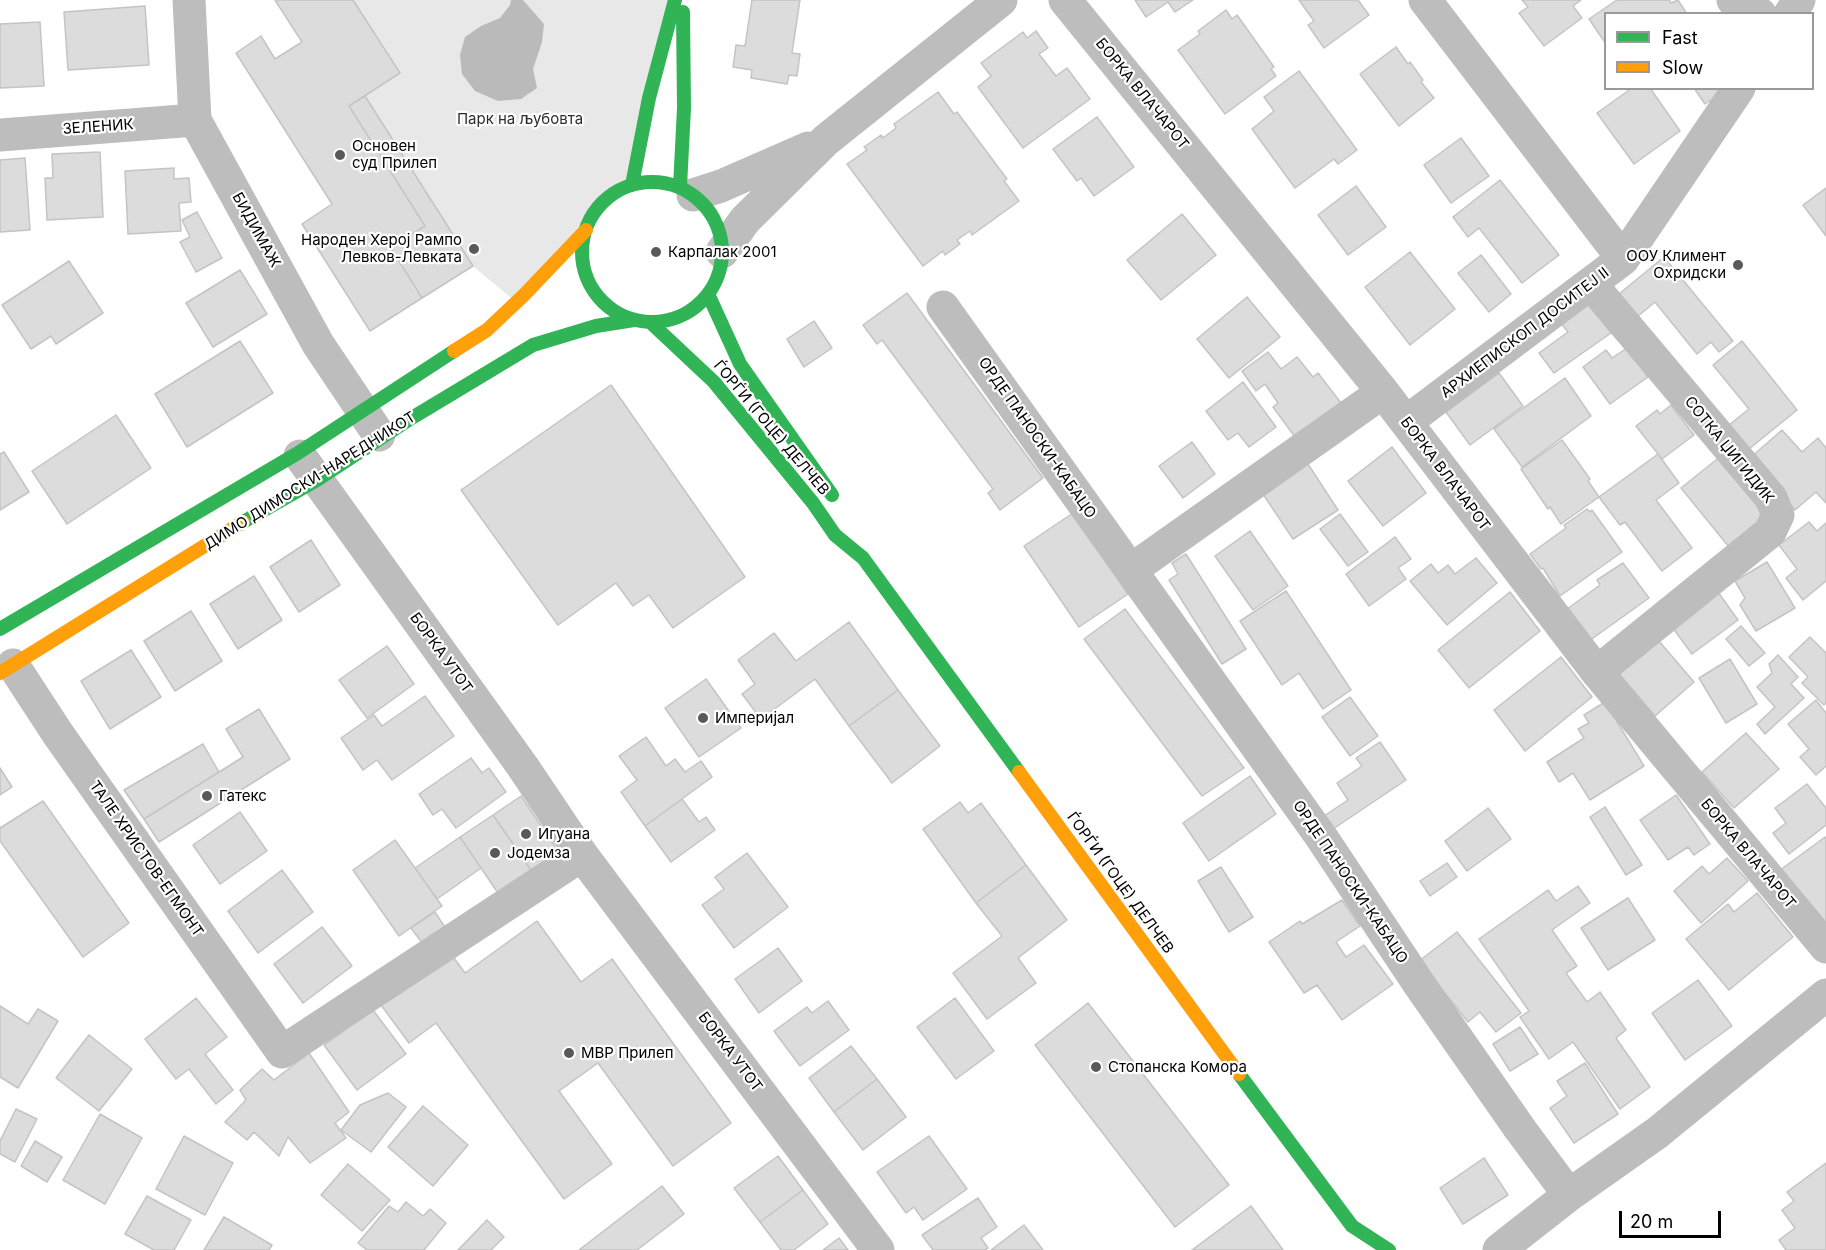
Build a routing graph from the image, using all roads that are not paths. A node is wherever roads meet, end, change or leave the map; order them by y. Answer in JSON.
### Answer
{"nodes":[{"id":1,"x":189,"y":0,"type":"edge"},
{"id":2,"x":675,"y":0,"type":"edge"},
{"id":3,"x":683,"y":0,"type":"edge"},
{"id":4,"x":1001,"y":0,"type":"edge"},
{"id":5,"x":1065,"y":0,"type":"edge"},
{"id":6,"x":1425,"y":0,"type":"edge"},
{"id":7,"x":1733,"y":0,"type":"edge"},
{"id":8,"x":1756,"y":12,"type":"edge"},
{"id":9,"x":1738,"y":90,"type":"edge"},
{"id":10,"x":195,"y":120,"type":"junction"},
{"id":11,"x":0,"y":135,"type":"edge"},
{"id":12,"x":826,"y":140,"type":"junction"},
{"id":13,"x":632,"y":185,"type":"junction"},
{"id":14,"x":686,"y":191,"type":"junction"},
{"id":15,"x":586,"y":230,"type":"junction"},
{"id":16,"x":722,"y":252,"type":"junction"},
{"id":17,"x":1623,"y":259,"type":"junction"},
{"id":18,"x":1591,"y":284,"type":"junction"},
{"id":19,"x":708,"y":294,"type":"junction"},
{"id":20,"x":943,"y":307,"type":"dead end"},
{"id":21,"x":634,"y":320,"type":"junction"},
{"id":22,"x":650,"y":322,"type":"junction"},
{"id":23,"x":1383,"y":392,"type":"junction"},
{"id":24,"x":363,"y":410,"type":"junction"},
{"id":25,"x":1406,"y":422,"type":"junction"},
{"id":26,"x":382,"y":439,"type":"junction"},
{"id":27,"x":298,"y":453,"type":"junction"},
{"id":28,"x":317,"y":480,"type":"junction"},
{"id":29,"x":840,"y":506,"type":"dead end"},
{"id":30,"x":854,"y":531,"type":"dead end"},
{"id":31,"x":863,"y":558,"type":"junction"},
{"id":32,"x":1131,"y":570,"type":"junction"},
{"id":33,"x":0,"y":629,"type":"edge"},
{"id":34,"x":7,"y":669,"type":"edge"},
{"id":35,"x":1597,"y":672,"type":"junction"},
{"id":36,"x":582,"y":855,"type":"junction"},
{"id":37,"x":1826,"y":947,"type":"edge"},
{"id":38,"x":1826,"y":995,"type":"edge"},
{"id":39,"x":1569,"y":1195,"type":"junction"},
{"id":40,"x":1352,"y":1226,"type":"junction"},
{"id":41,"x":1356,"y":1242,"type":"dead end"},
{"id":42,"x":878,"y":1250,"type":"edge"},
{"id":43,"x":1389,"y":1250,"type":"edge"},
{"id":44,"x":1499,"y":1250,"type":"edge"}],
"edges":[{"from":1,"to":10,"type":"street","name":"БИДИМАЖ"},
{"from":2,"to":13,"type":"main road"},
{"from":3,"to":14,"type":"main road"},
{"from":4,"to":12,"type":"street"},
{"from":5,"to":23,"type":"street","name":"БОРКА ВЛАЧАРОТ"},
{"from":6,"to":17,"type":"street"},
{"from":7,"to":8,"type":"street"},
{"from":9,"to":17,"type":"street","name":"АРХИЕПИСКОП ДОСИТЕЈ II"},
{"from":10,"to":11,"type":"street","name":"ЗЕЛЕНИК"},
{"from":10,"to":24,"type":"street","name":"БИДИМАЖ"},
{"from":12,"to":14,"type":"street"},
{"from":12,"to":16,"type":"street"},
{"from":13,"to":14,"type":"main road"},
{"from":13,"to":15,"type":"main road"},
{"from":14,"to":16,"type":"main road"},
{"from":15,"to":21,"type":"main road"},
{"from":15,"to":24,"type":"main road","name":"ДИМО ДИМОСКИ-НАРЕДНИКОТ"},
{"from":16,"to":19,"type":"main road"},
{"from":17,"to":18,"type":"street","name":"АРХИЕПИСКОП ДОСИТЕЈ II"},
{"from":18,"to":25,"type":"street","name":"АРХИЕПИСКОП ДОСИТЕЈ II"},
{"from":18,"to":35,"type":"street","name":"СОТКА ЏИГИДИК"},
{"from":19,"to":22,"type":"main road"},
{"from":19,"to":29,"type":"main road","name":"ЃОРЃИ (ГОЦЕ) ДЕЛЧЕВ"},
{"from":20,"to":32,"type":"street","name":"ОРДЕ ПАНОСКИ-КАБАЦО"},
{"from":21,"to":22,"type":"main road"},
{"from":21,"to":26,"type":"main road","name":"ДИМО ДИМОСКИ-НАРЕДНИКОТ"},
{"from":22,"to":31,"type":"main road","name":"ЃОРЃИ (ГОЦЕ) ДЕЛЧЕВ"},
{"from":23,"to":25,"type":"street","name":"БОРКА ВЛАЧАРОТ"},
{"from":23,"to":32,"type":"street"},
{"from":24,"to":26,"type":"street","name":"БИДИМАЖ"},
{"from":24,"to":27,"type":"main road","name":"ДИМО ДИМОСКИ-НАРЕДНИКОТ"},
{"from":25,"to":35,"type":"street","name":"БОРКА ВЛАЧАРОТ"},
{"from":26,"to":28,"type":"main road","name":"ДИМО ДИМОСКИ-НАРЕДНИКОТ"},
{"from":27,"to":28,"type":"street","name":"БОРКА УТОТ"},
{"from":27,"to":33,"type":"main road","name":"ДИМО ДИМОСКИ-НАРЕДНИКОТ"},
{"from":28,"to":34,"type":"main road","name":"ДИМО ДИМОСКИ-НАРЕДНИКОТ"},
{"from":28,"to":36,"type":"street","name":"БОРКА УТОТ"},
{"from":30,"to":31,"type":"main road","name":"ЃОРЃИ (ГОЦЕ) ДЕЛЧЕВ"},
{"from":31,"to":40,"type":"main road","name":"ЃОРЃИ (ГОЦЕ) ДЕЛЧЕВ"},
{"from":32,"to":39,"type":"street","name":"ОРДЕ ПАНОСКИ-КАБАЦО"},
{"from":34,"to":36,"type":"street","name":"ТАЛЕ ХРИСТОВ-ЕГМОНТ"},
{"from":35,"to":37,"type":"street","name":"БОРКА ВЛАЧАРОТ"},
{"from":36,"to":42,"type":"street","name":"БОРКА УТОТ"},
{"from":38,"to":39,"type":"street"},
{"from":39,"to":44,"type":"street"},
{"from":40,"to":41,"type":"main road","name":"ЃОРЃИ (ГОЦЕ) ДЕЛЧЕВ"},
{"from":40,"to":43,"type":"main road","name":"ЃОРЃИ (ГОЦЕ) ДЕЛЧЕВ"}]}
